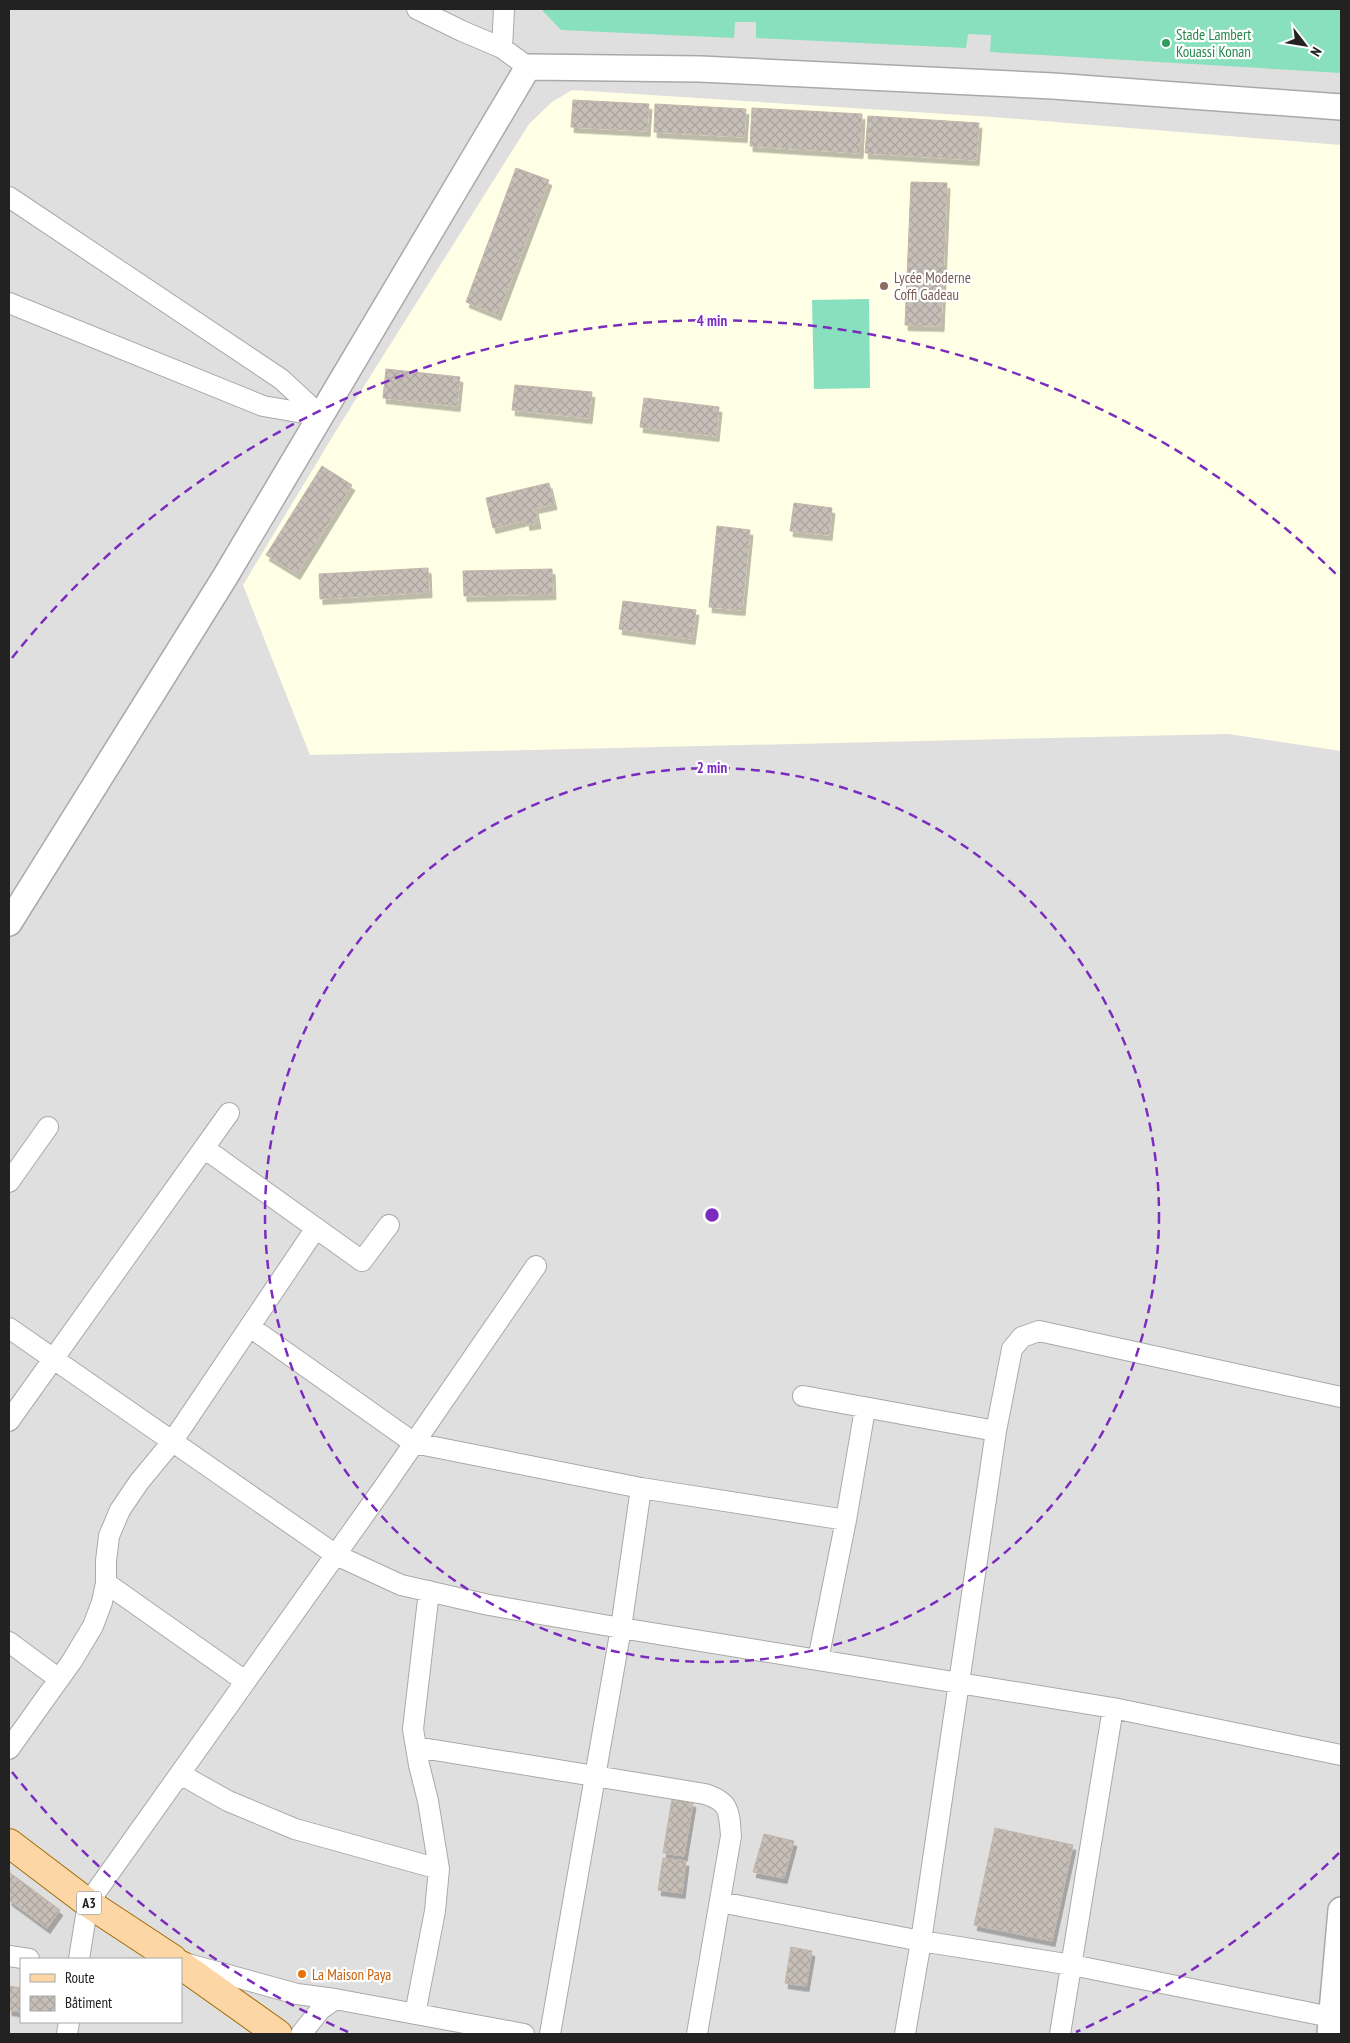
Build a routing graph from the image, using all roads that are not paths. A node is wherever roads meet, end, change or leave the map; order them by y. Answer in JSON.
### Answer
{"nodes":[{"id":1,"x":417,"y":9,"type":"edge"},
{"id":2,"x":504,"y":9,"type":"edge"},
{"id":3,"x":502,"y":48,"type":"junction"},
{"id":4,"x":528,"y":67,"type":"junction"},
{"id":5,"x":1341,"y":107,"type":"edge"},
{"id":6,"x":9,"y":198,"type":"edge"},
{"id":7,"x":9,"y":303,"type":"edge"},
{"id":8,"x":321,"y":416,"type":"junction"},
{"id":9,"x":9,"y":923,"type":"edge"},
{"id":10,"x":229,"y":1113,"type":"dead end"},
{"id":11,"x":48,"y":1126,"type":"dead end"},
{"id":12,"x":204,"y":1148,"type":"junction"},
{"id":13,"x":9,"y":1182,"type":"edge"},
{"id":14,"x":390,"y":1225,"type":"dead end"},
{"id":15,"x":316,"y":1228,"type":"junction"},
{"id":16,"x":536,"y":1266,"type":"dead end"},
{"id":17,"x":250,"y":1327,"type":"junction"},
{"id":18,"x":9,"y":1328,"type":"edge"},
{"id":19,"x":52,"y":1360,"type":"junction"},
{"id":20,"x":803,"y":1396,"type":"dead end"},
{"id":21,"x":1341,"y":1397,"type":"edge"},
{"id":22,"x":865,"y":1408,"type":"junction"},
{"id":23,"x":9,"y":1421,"type":"edge"},
{"id":24,"x":996,"y":1430,"type":"junction"},
{"id":25,"x":172,"y":1442,"type":"junction"},
{"id":26,"x":414,"y":1443,"type":"junction"},
{"id":27,"x":641,"y":1488,"type":"junction"},
{"id":28,"x":846,"y":1520,"type":"junction"},
{"id":29,"x":336,"y":1555,"type":"junction"},
{"id":30,"x":106,"y":1583,"type":"junction"},
{"id":31,"x":429,"y":1591,"type":"junction"},
{"id":32,"x":620,"y":1628,"type":"junction"},
{"id":33,"x":9,"y":1642,"type":"edge"},
{"id":34,"x":818,"y":1660,"type":"junction"},
{"id":35,"x":59,"y":1679,"type":"junction"},
{"id":36,"x":245,"y":1681,"type":"junction"},
{"id":37,"x":958,"y":1683,"type":"junction"},
{"id":38,"x":1113,"y":1708,"type":"junction"},
{"id":39,"x":416,"y":1747,"type":"junction"},
{"id":40,"x":9,"y":1749,"type":"edge"},
{"id":41,"x":1341,"y":1754,"type":"edge"},
{"id":42,"x":180,"y":1774,"type":"junction"},
{"id":43,"x":594,"y":1777,"type":"junction"},
{"id":44,"x":9,"y":1842,"type":"edge"},
{"id":45,"x":439,"y":1869,"type":"junction"},
{"id":46,"x":720,"y":1902,"type":"junction"},
{"id":47,"x":88,"y":1903,"type":"junction"},
{"id":48,"x":1341,"y":1910,"type":"edge"},
{"id":49,"x":921,"y":1941,"type":"junction"},
{"id":50,"x":9,"y":1956,"type":"edge"},
{"id":51,"x":22,"y":1958,"type":"edge"},
{"id":52,"x":79,"y":1958,"type":"edge"},
{"id":53,"x":171,"y":1958,"type":"edge"},
{"id":54,"x":182,"y":1964,"type":"edge"},
{"id":55,"x":182,"y":1965,"type":"edge"},
{"id":56,"x":1072,"y":1965,"type":"junction"},
{"id":57,"x":335,"y":1999,"type":"junction"},
{"id":58,"x":415,"y":2014,"type":"junction"},
{"id":59,"x":1331,"y":2026,"type":"edge"},
{"id":60,"x":282,"y":2034,"type":"edge"},
{"id":61,"x":524,"y":2034,"type":"edge"},
{"id":62,"x":550,"y":2034,"type":"edge"},
{"id":63,"x":697,"y":2034,"type":"edge"},
{"id":64,"x":905,"y":2034,"type":"edge"},
{"id":65,"x":1060,"y":2034,"type":"edge"}],
"edges":[{"from":1,"to":3,"type":"street"},
{"from":2,"to":3,"type":"street"},
{"from":3,"to":4,"type":"street"},
{"from":4,"to":5,"type":"street"},
{"from":4,"to":8,"type":"street"},
{"from":6,"to":8,"type":"street"},
{"from":7,"to":8,"type":"street"},
{"from":8,"to":9,"type":"street"},
{"from":10,"to":12,"type":"street"},
{"from":11,"to":13,"type":"street"},
{"from":12,"to":15,"type":"street"},
{"from":12,"to":19,"type":"street"},
{"from":14,"to":15,"type":"street"},
{"from":15,"to":17,"type":"street"},
{"from":16,"to":26,"type":"street"},
{"from":17,"to":25,"type":"street"},
{"from":17,"to":26,"type":"street"},
{"from":18,"to":19,"type":"street"},
{"from":19,"to":23,"type":"street"},
{"from":19,"to":25,"type":"street"},
{"from":20,"to":22,"type":"street"},
{"from":21,"to":24,"type":"street"},
{"from":22,"to":24,"type":"street"},
{"from":22,"to":28,"type":"street"},
{"from":24,"to":37,"type":"street"},
{"from":25,"to":29,"type":"street"},
{"from":25,"to":30,"type":"street"},
{"from":26,"to":27,"type":"street"},
{"from":26,"to":29,"type":"street"},
{"from":27,"to":28,"type":"street"},
{"from":27,"to":32,"type":"street"},
{"from":28,"to":34,"type":"street"},
{"from":29,"to":31,"type":"street"},
{"from":29,"to":36,"type":"street"},
{"from":30,"to":35,"type":"street"},
{"from":30,"to":36,"type":"street"},
{"from":31,"to":32,"type":"street"},
{"from":31,"to":39,"type":"street"},
{"from":32,"to":34,"type":"street"},
{"from":32,"to":43,"type":"street"},
{"from":33,"to":35,"type":"street"},
{"from":34,"to":37,"type":"street"},
{"from":35,"to":40,"type":"street"},
{"from":36,"to":42,"type":"street"},
{"from":37,"to":38,"type":"street"},
{"from":37,"to":49,"type":"street"},
{"from":38,"to":41,"type":"street"},
{"from":38,"to":56,"type":"street"},
{"from":39,"to":43,"type":"street"},
{"from":39,"to":45,"type":"street"},
{"from":42,"to":45,"type":"street"},
{"from":42,"to":47,"type":"street"},
{"from":43,"to":46,"type":"street"},
{"from":43,"to":62,"type":"street"},
{"from":44,"to":47,"type":"main road","number":"A3"},
{"from":45,"to":58,"type":"street"},
{"from":46,"to":49,"type":"street"},
{"from":46,"to":63,"type":"street"},
{"from":47,"to":52,"type":"street"},
{"from":47,"to":53,"type":"main road","number":"A3"},
{"from":48,"to":59,"type":"street"},
{"from":49,"to":56,"type":"street"},
{"from":49,"to":64,"type":"street"},
{"from":50,"to":51,"type":"street"},
{"from":54,"to":57,"type":"street"},
{"from":55,"to":60,"type":"main road"},
{"from":56,"to":59,"type":"street"},
{"from":56,"to":65,"type":"street"},
{"from":57,"to":58,"type":"street"},
{"from":57,"to":60,"type":"street"},
{"from":58,"to":61,"type":"street"}]}
